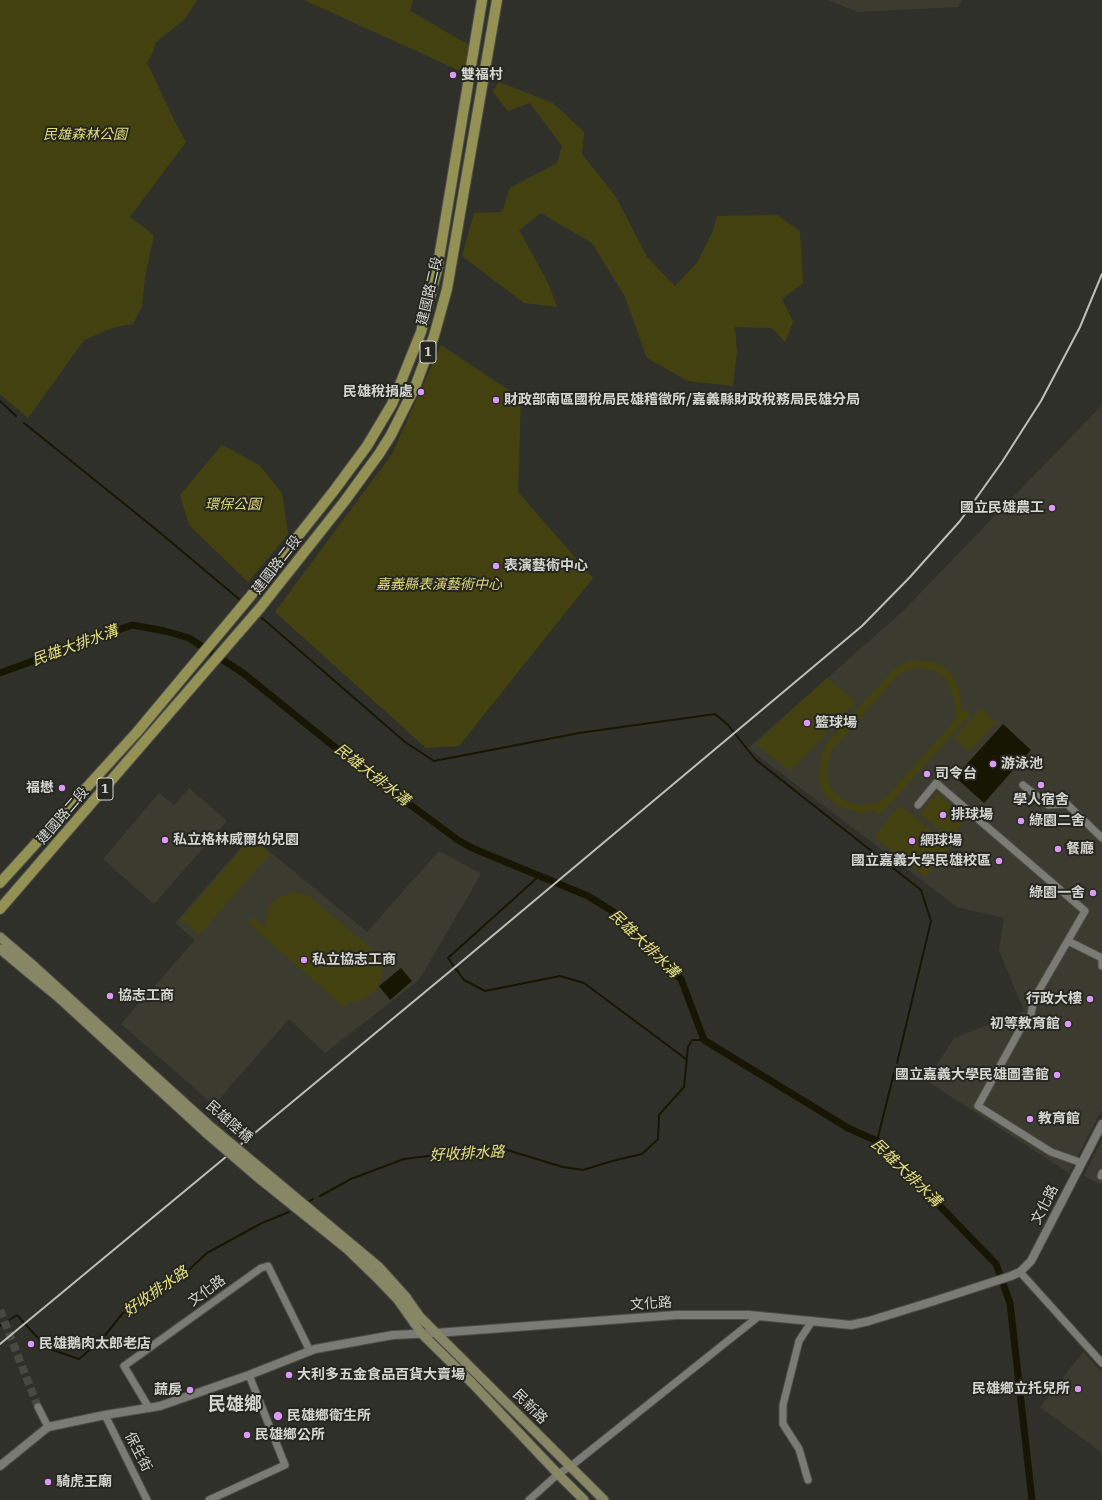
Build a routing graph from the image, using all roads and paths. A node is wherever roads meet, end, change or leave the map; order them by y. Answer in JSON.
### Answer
{"nodes":[{"id":1,"x":482,"y":0,"type":"edge"},
{"id":2,"x":497,"y":0,"type":"edge"},
{"id":3,"x":437,"y":270,"type":"junction"},
{"id":4,"x":450,"y":273,"type":"junction"},
{"id":5,"x":1023,"y":785,"type":"dead end"},
{"id":6,"x":918,"y":805,"type":"dead end"},
{"id":7,"x":1102,"y":838,"type":"edge"},
{"id":8,"x":0,"y":883,"type":"edge"},
{"id":9,"x":0,"y":909,"type":"edge"},
{"id":10,"x":0,"y":937,"type":"edge"},
{"id":11,"x":1068,"y":941,"type":"junction"},
{"id":12,"x":0,"y":949,"type":"edge"},
{"id":13,"x":1102,"y":959,"type":"edge"},
{"id":14,"x":1102,"y":966,"type":"edge"},
{"id":15,"x":33,"y":971,"type":"junction"},
{"id":16,"x":1102,"y":1124,"type":"edge"},
{"id":17,"x":1082,"y":1164,"type":"junction"},
{"id":18,"x":1102,"y":1173,"type":"edge"},
{"id":19,"x":1102,"y":1176,"type":"edge"},
{"id":20,"x":1020,"y":1272,"type":"junction"},
{"id":21,"x":402,"y":1298,"type":"junction"},
{"id":22,"x":759,"y":1316,"type":"junction"},
{"id":23,"x":812,"y":1321,"type":"junction"},
{"id":24,"x":436,"y":1333,"type":"junction"},
{"id":25,"x":422,"y":1334,"type":"junction"},
{"id":26,"x":310,"y":1351,"type":"junction"},
{"id":27,"x":1102,"y":1364,"type":"edge"},
{"id":28,"x":249,"y":1375,"type":"junction"},
{"id":29,"x":38,"y":1407,"type":"tunnel mouth"},
{"id":30,"x":149,"y":1408,"type":"junction"},
{"id":31,"x":105,"y":1415,"type":"junction"},
{"id":32,"x":48,"y":1427,"type":"junction"},
{"id":33,"x":0,"y":1466,"type":"edge"},
{"id":34,"x":571,"y":1466,"type":"junction"},
{"id":35,"x":558,"y":1474,"type":"junction"},
{"id":36,"x":808,"y":1480,"type":"dead end"},
{"id":37,"x":147,"y":1500,"type":"edge"},
{"id":38,"x":209,"y":1500,"type":"edge"},
{"id":39,"x":529,"y":1500,"type":"edge"},
{"id":40,"x":584,"y":1500,"type":"edge"},
{"id":41,"x":604,"y":1500,"type":"edge"}],
"edges":[{"from":1,"to":3,"type":"main road","name":"建國路二段","number":"1"},
{"from":2,"to":4,"type":"main road","name":"建國路二段","number":"1"},
{"from":3,"to":4,"type":"main road"},
{"from":3,"to":8,"type":"main road","name":"建國路二段","number":"1"},
{"from":4,"to":9,"type":"main road","name":"建國路二段","number":"1"},
{"from":5,"to":7,"type":"street"},
{"from":6,"to":11,"type":"street"},
{"from":10,"to":15,"type":"main road"},
{"from":11,"to":13,"type":"street"},
{"from":11,"to":17,"type":"street"},
{"from":12,"to":15,"type":"main road"},
{"from":13,"to":14,"type":"street"},
{"from":15,"to":21,"type":"main road","name":"民雄陸橋","bridge":true},
{"from":16,"to":17,"type":"street","name":"文化路"},
{"from":17,"to":20,"type":"street","name":"文化路"},
{"from":18,"to":19,"type":"street"},
{"from":20,"to":23,"type":"street","name":"文化路"},
{"from":20,"to":27,"type":"street"},
{"from":21,"to":24,"type":"main road","name":"民新路"},
{"from":21,"to":25,"type":"main road","name":"民新路"},
{"from":22,"to":23,"type":"street","name":"文化路"},
{"from":22,"to":24,"type":"street","name":"文化路"},
{"from":22,"to":34,"type":"street"},
{"from":23,"to":36,"type":"street"},
{"from":24,"to":25,"type":"street","name":"文化路"},
{"from":24,"to":34,"type":"main road","name":"民新路"},
{"from":25,"to":26,"type":"street","name":"文化路"},
{"from":25,"to":35,"type":"main road","name":"民新路"},
{"from":26,"to":28,"type":"street","name":"文化路"},
{"from":26,"to":30,"type":"street","name":"文化路"},
{"from":28,"to":30,"type":"street","name":"文化路"},
{"from":28,"to":38,"type":"street"},
{"from":29,"to":32,"type":"street"},
{"from":30,"to":31,"type":"street","name":"文化路"},
{"from":31,"to":32,"type":"street","name":"文化路"},
{"from":31,"to":37,"type":"street","name":"保生街"},
{"from":32,"to":33,"type":"street","name":"文化路"},
{"from":34,"to":35,"type":"street"},
{"from":34,"to":41,"type":"main road","name":"民新路"},
{"from":35,"to":39,"type":"street"},
{"from":35,"to":40,"type":"main road","name":"民新路"}]}
